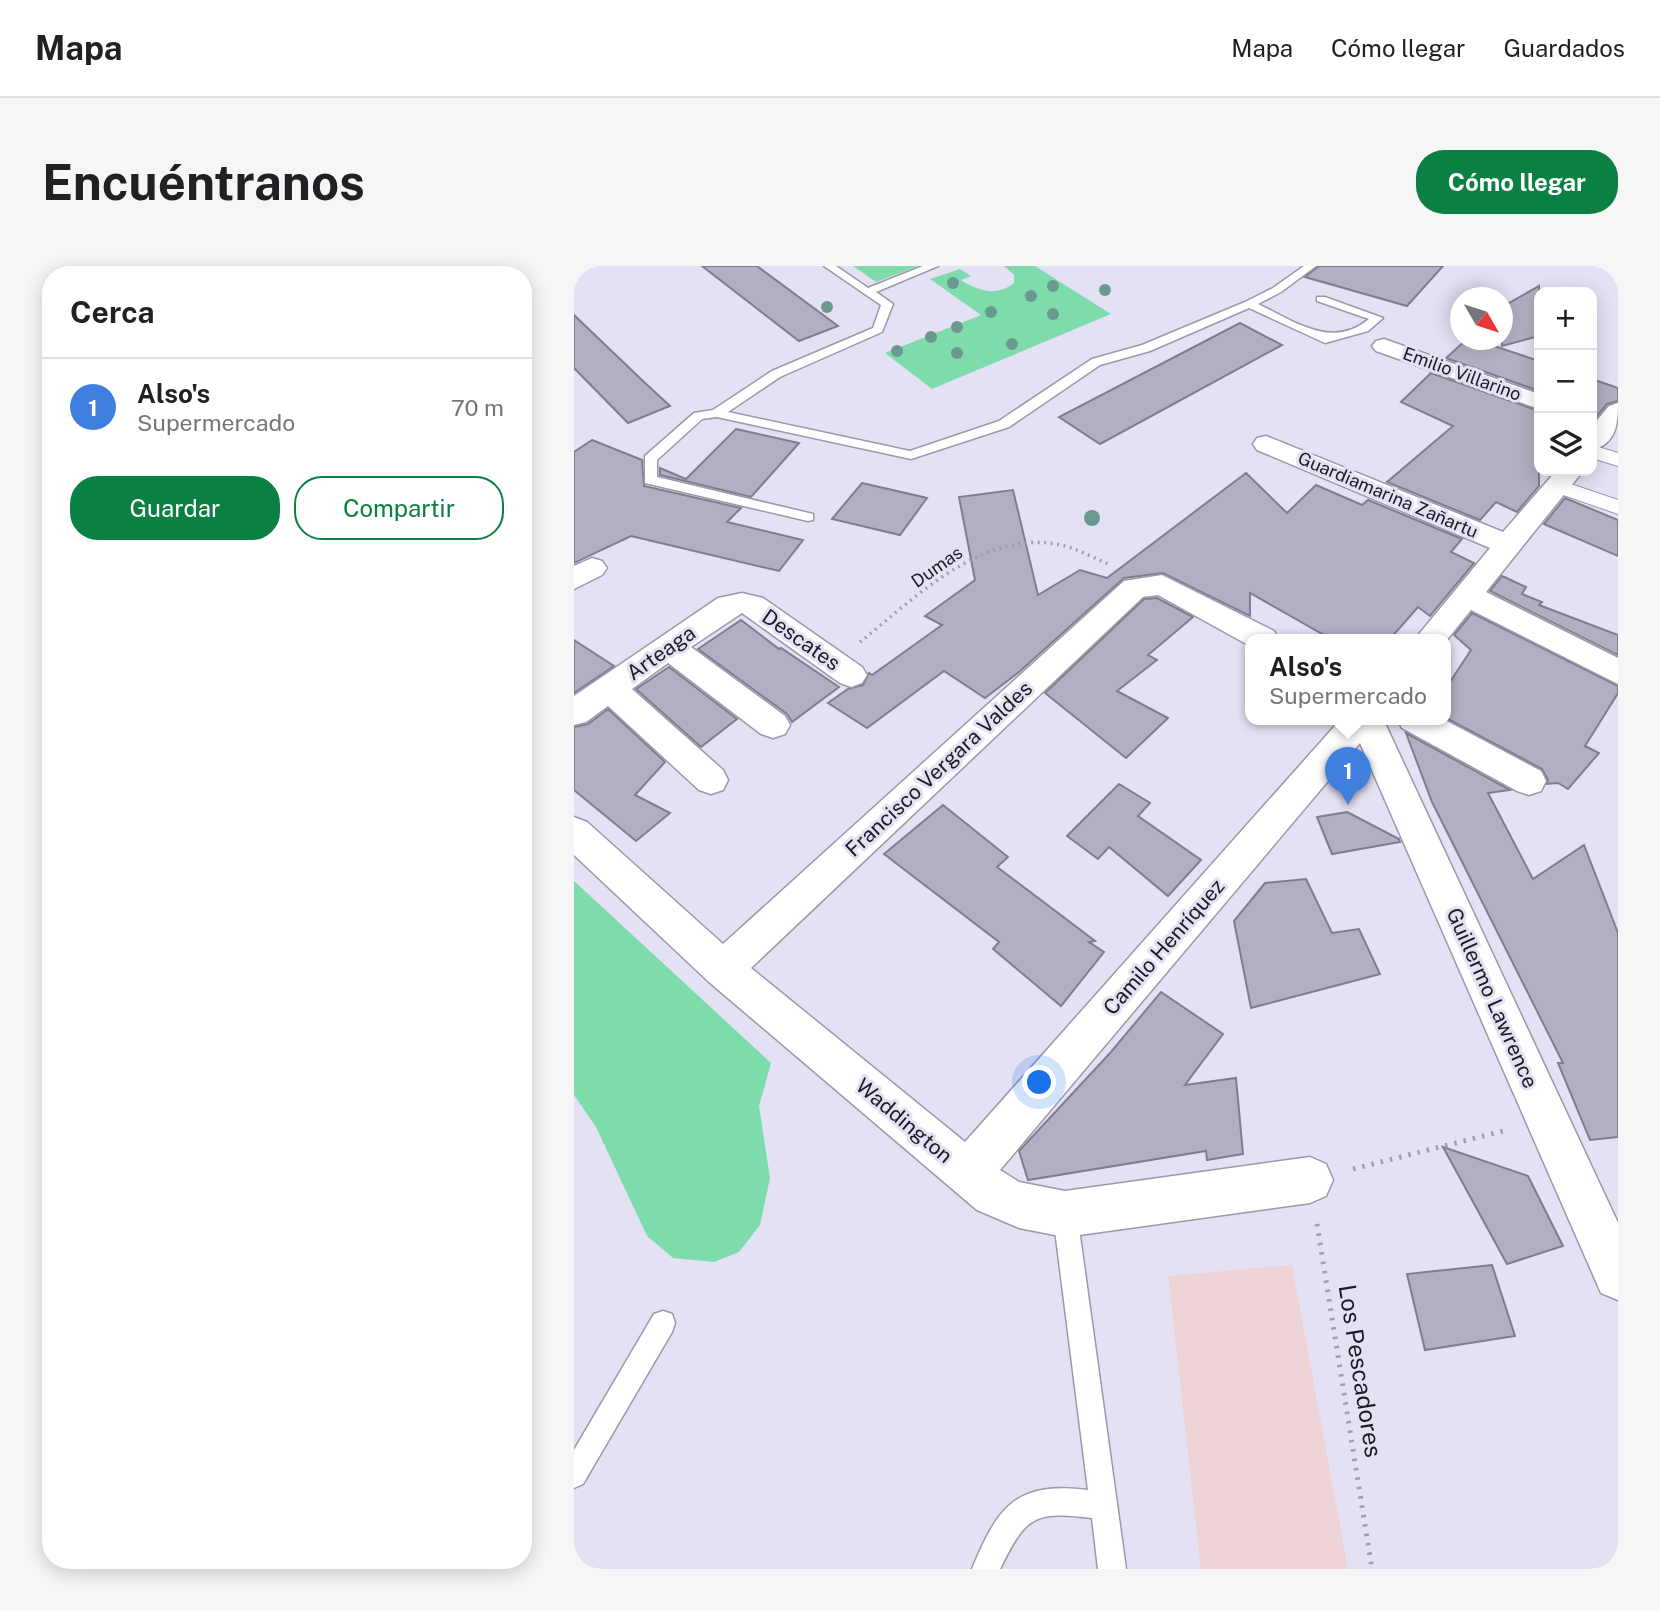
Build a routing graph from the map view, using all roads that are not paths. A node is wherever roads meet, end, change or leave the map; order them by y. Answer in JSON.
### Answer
{"nodes":[{"id":1,"x":829,"y":266,"type":"edge"},
{"id":2,"x":933,"y":266,"type":"edge"},
{"id":3,"x":1311,"y":266,"type":"edge"},
{"id":4,"x":867,"y":292,"type":"junction"},
{"id":5,"x":1321,"y":299,"type":"dead end"},
{"id":6,"x":1249,"y":304,"type":"junction"},
{"id":7,"x":1384,"y":346,"type":"dead end"},
{"id":8,"x":1534,"y":400,"type":"edge"},
{"id":9,"x":717,"y":413,"type":"junction"},
{"id":10,"x":1266,"y":444,"type":"dead end"},
{"id":11,"x":1597,"y":453,"type":"edge"},
{"id":12,"x":1618,"y":460,"type":"edge"},
{"id":13,"x":1565,"y":478,"type":"edge"},
{"id":14,"x":1618,"y":507,"type":"edge"},
{"id":15,"x":808,"y":517,"type":"dead end"},
{"id":16,"x":1510,"y":546,"type":"junction"},
{"id":17,"x":1467,"y":595,"type":"junction"},
{"id":18,"x":752,"y":605,"type":"joint"},
{"id":19,"x":1254,"y":634,"type":"edge"},
{"id":20,"x":1434,"y":634,"type":"edge"},
{"id":21,"x":670,"y":648,"type":"junction"},
{"id":22,"x":841,"y":669,"type":"road end"},
{"id":23,"x":1618,"y":672,"type":"edge"},
{"id":24,"x":610,"y":688,"type":"junction"},
{"id":25,"x":574,"y":713,"type":"edge"},
{"id":26,"x":773,"y":725,"type":"dead end"},
{"id":27,"x":1356,"y":725,"type":"edge"},
{"id":28,"x":1369,"y":725,"type":"edge"},
{"id":29,"x":1425,"y":725,"type":"edge"},
{"id":30,"x":711,"y":780,"type":"dead end"},
{"id":31,"x":1529,"y":781,"type":"dead end"},
{"id":32,"x":574,"y":832,"type":"edge"},
{"id":33,"x":723,"y":969,"type":"junction"},
{"id":34,"x":967,"y":1174,"type":"junction"},
{"id":35,"x":1310,"y":1180,"type":"road end"},
{"id":36,"x":1065,"y":1214,"type":"junction"},
{"id":37,"x":1618,"y":1276,"type":"edge"},
{"id":38,"x":663,"y":1323,"type":"dead end"},
{"id":39,"x":574,"y":1475,"type":"edge"},
{"id":40,"x":1102,"y":1505,"type":"junction"},
{"id":41,"x":986,"y":1569,"type":"edge"},
{"id":42,"x":1112,"y":1569,"type":"edge"}],
"edges":[{"from":1,"to":4,"type":"lane"},
{"from":2,"to":4,"type":"lane"},
{"from":3,"to":6,"type":"lane"},
{"from":4,"to":9,"type":"lane"},
{"from":5,"to":6,"type":"lane"},
{"from":6,"to":9,"type":"lane"},
{"from":7,"to":8,"type":"street","name":"Emilio Villarino"},
{"from":9,"to":15,"type":"lane"},
{"from":10,"to":16,"type":"street","name":"Guardiamarina Zañartu"},
{"from":11,"to":12,"type":"street"},
{"from":13,"to":14,"type":"street"},
{"from":13,"to":16,"type":"street"},
{"from":16,"to":17,"type":"street"},
{"from":17,"to":20,"type":"street"},
{"from":17,"to":23,"type":"street"},
{"from":18,"to":21,"type":"street","name":"Arteaga"},
{"from":18,"to":22,"type":"street","name":"Descates"},
{"from":19,"to":33,"type":"street","name":"Francisco Vergara Valdes"},
{"from":21,"to":24,"type":"street","name":"Arteaga"},
{"from":21,"to":26,"type":"street"},
{"from":24,"to":25,"type":"street","name":"Arteaga"},
{"from":24,"to":30,"type":"street"},
{"from":27,"to":34,"type":"street","name":"Camilo Henríquez"},
{"from":28,"to":37,"type":"street","name":"Guillermo Lawrence"},
{"from":29,"to":31,"type":"street"},
{"from":32,"to":33,"type":"street","name":"Waddington"},
{"from":33,"to":34,"type":"street","name":"Waddington"},
{"from":34,"to":36,"type":"street","name":"Waddington"},
{"from":35,"to":36,"type":"street","name":"Waddington"},
{"from":36,"to":40,"type":"lane"},
{"from":38,"to":39,"type":"lane"},
{"from":40,"to":41,"type":"lane"},
{"from":40,"to":42,"type":"lane"}]}
